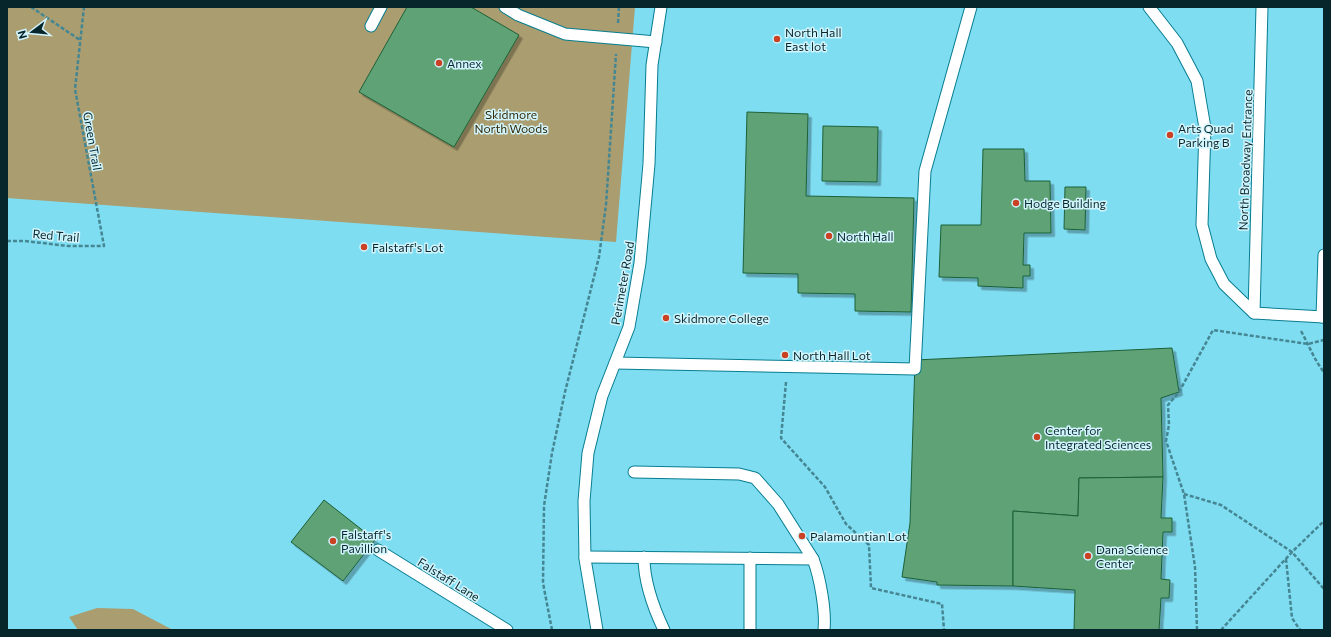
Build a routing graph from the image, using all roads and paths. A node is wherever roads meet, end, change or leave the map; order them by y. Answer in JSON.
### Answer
{"nodes":[{"id":1,"x":31,"y":7,"type":"edge"},
{"id":2,"x":84,"y":7,"type":"edge"},
{"id":3,"x":381,"y":7,"type":"edge"},
{"id":4,"x":505,"y":7,"type":"edge"},
{"id":5,"x":619,"y":7,"type":"edge"},
{"id":6,"x":661,"y":7,"type":"edge"},
{"id":7,"x":971,"y":7,"type":"edge"},
{"id":8,"x":1149,"y":7,"type":"edge"},
{"id":9,"x":1262,"y":7,"type":"edge"},
{"id":10,"x":371,"y":26,"type":"dead end"},
{"id":11,"x":617,"y":38,"type":"junction"},
{"id":12,"x":80,"y":40,"type":"junction"},
{"id":13,"x":656,"y":42,"type":"junction"},
{"id":14,"x":7,"y":241,"type":"edge"},
{"id":15,"x":104,"y":246,"type":"joint"},
{"id":16,"x":1324,"y":255,"type":"edge"},
{"id":17,"x":1254,"y":313,"type":"junction"},
{"id":18,"x":1292,"y":316,"type":"junction"},
{"id":19,"x":1323,"y":317,"type":"edge"},
{"id":20,"x":1324,"y":340,"type":"edge"},
{"id":21,"x":1308,"y":344,"type":"junction"},
{"id":22,"x":615,"y":363,"type":"junction"},
{"id":23,"x":788,"y":366,"type":"junction"},
{"id":24,"x":1324,"y":372,"type":"edge"},
{"id":25,"x":634,"y":472,"type":"dead end"},
{"id":26,"x":1184,"y":494,"type":"junction"},
{"id":27,"x":1324,"y":521,"type":"edge"},
{"id":28,"x":378,"y":550,"type":"dead end"},
{"id":29,"x":1292,"y":552,"type":"junction"},
{"id":30,"x":585,"y":556,"type":"junction"},
{"id":31,"x":644,"y":557,"type":"junction"},
{"id":32,"x":750,"y":558,"type":"junction"},
{"id":33,"x":813,"y":559,"type":"junction"},
{"id":34,"x":1286,"y":559,"type":"junction"},
{"id":35,"x":1324,"y":589,"type":"edge"},
{"id":36,"x":507,"y":630,"type":"edge"},
{"id":37,"x":552,"y":630,"type":"edge"},
{"id":38,"x":596,"y":630,"type":"edge"},
{"id":39,"x":664,"y":630,"type":"edge"},
{"id":40,"x":750,"y":630,"type":"edge"},
{"id":41,"x":824,"y":630,"type":"edge"},
{"id":42,"x":944,"y":630,"type":"edge"},
{"id":43,"x":1197,"y":630,"type":"edge"},
{"id":44,"x":1221,"y":630,"type":"edge"},
{"id":45,"x":1300,"y":630,"type":"edge"}],
"edges":[{"from":1,"to":12,"type":"path"},
{"from":2,"to":12,"type":"path","name":"Green Trail"},
{"from":3,"to":10,"type":"lane"},
{"from":4,"to":11,"type":"lane"},
{"from":5,"to":11,"type":"path"},
{"from":6,"to":13,"type":"lane","name":"Perimeter Road"},
{"from":7,"to":23,"type":"lane"},
{"from":8,"to":17,"type":"lane"},
{"from":9,"to":17,"type":"lane","name":"North Broadway Entrance"},
{"from":11,"to":13,"type":"lane"},
{"from":11,"to":37,"type":"path"},
{"from":12,"to":15,"type":"path","name":"Green Trail"},
{"from":13,"to":22,"type":"lane","name":"Perimeter Road"},
{"from":14,"to":15,"type":"path","name":"Red Trail"},
{"from":16,"to":19,"type":"lane"},
{"from":17,"to":18,"type":"lane"},
{"from":18,"to":19,"type":"lane"},
{"from":18,"to":21,"type":"path"},
{"from":20,"to":21,"type":"path"},
{"from":21,"to":24,"type":"path"},
{"from":21,"to":26,"type":"path"},
{"from":22,"to":23,"type":"lane"},
{"from":22,"to":30,"type":"lane","name":"Perimeter Road"},
{"from":23,"to":42,"type":"path"},
{"from":25,"to":33,"type":"lane"},
{"from":26,"to":29,"type":"path"},
{"from":26,"to":43,"type":"path"},
{"from":27,"to":29,"type":"path"},
{"from":28,"to":36,"type":"lane","name":"Falstaff Lane"},
{"from":29,"to":34,"type":"path"},
{"from":29,"to":35,"type":"path"},
{"from":30,"to":31,"type":"lane"},
{"from":30,"to":38,"type":"lane","name":"Perimeter Road"},
{"from":31,"to":32,"type":"lane"},
{"from":31,"to":39,"type":"lane"},
{"from":32,"to":33,"type":"lane"},
{"from":32,"to":40,"type":"lane"},
{"from":33,"to":41,"type":"lane"},
{"from":34,"to":44,"type":"path"},
{"from":34,"to":45,"type":"path"}]}
